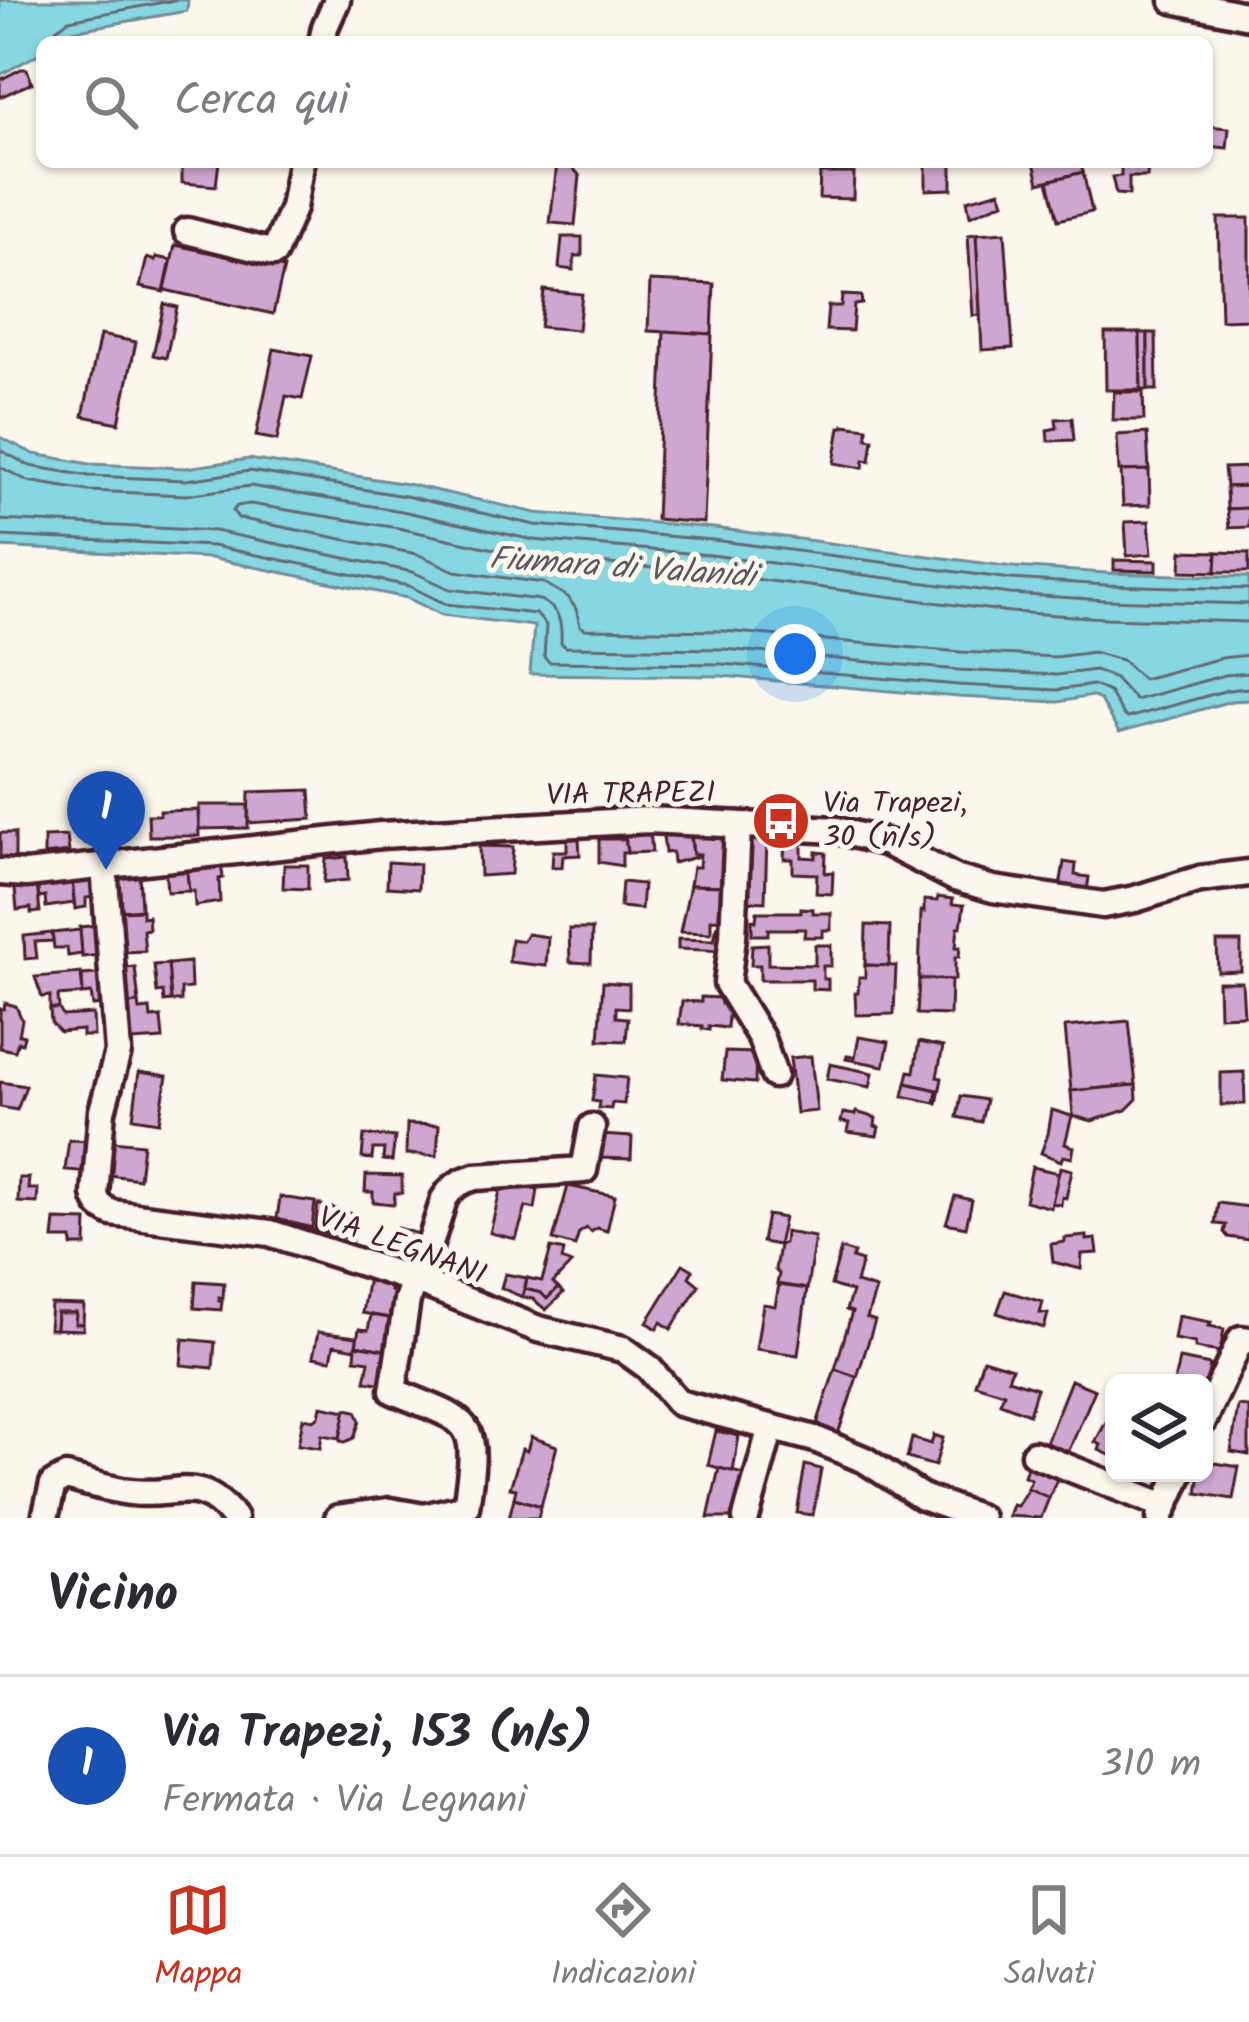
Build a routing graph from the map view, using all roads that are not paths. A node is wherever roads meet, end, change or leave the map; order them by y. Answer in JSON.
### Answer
{"nodes":[{"id":1,"x":337,"y":0,"type":"edge"},
{"id":2,"x":1173,"y":0,"type":"edge"},
{"id":3,"x":1249,"y":16,"type":"edge"},
{"id":4,"x":323,"y":36,"type":"edge"},
{"id":5,"x":301,"y":168,"type":"edge"},
{"id":6,"x":187,"y":231,"type":"dead end"},
{"id":7,"x":738,"y":825,"type":"junction"},
{"id":8,"x":104,"y":866,"type":"junction"},
{"id":9,"x":0,"y":872,"type":"edge"},
{"id":10,"x":1249,"y":873,"type":"edge"},
{"id":11,"x":774,"y":1075,"type":"dead end"},
{"id":12,"x":592,"y":1127,"type":"dead end"},
{"id":13,"x":414,"y":1280,"type":"junction"},
{"id":14,"x":1245,"y":1340,"type":"edge"},
{"id":15,"x":1213,"y":1402,"type":"edge"},
{"id":16,"x":771,"y":1427,"type":"junction"},
{"id":17,"x":1034,"y":1454,"type":"dead end"},
{"id":18,"x":1176,"y":1482,"type":"edge"},
{"id":19,"x":1162,"y":1512,"type":"edge"},
{"id":20,"x":45,"y":1518,"type":"edge"},
{"id":21,"x":234,"y":1518,"type":"edge"},
{"id":22,"x":338,"y":1518,"type":"edge"},
{"id":23,"x":746,"y":1518,"type":"edge"},
{"id":24,"x":980,"y":1518,"type":"edge"}],
"edges":[{"from":1,"to":4,"type":"street"},
{"from":2,"to":3,"type":"street"},
{"from":5,"to":6,"type":"street"},
{"from":7,"to":8,"type":"street","name":"VIA TRAPEZI"},
{"from":7,"to":10,"type":"street","name":"VIA TRAPEZI"},
{"from":7,"to":11,"type":"street"},
{"from":8,"to":9,"type":"street","name":"VIA TRAPEZI"},
{"from":8,"to":13,"type":"street","name":"VIA LEGNANI"},
{"from":12,"to":13,"type":"street"},
{"from":13,"to":16,"type":"street","name":"VIA LEGNANI"},
{"from":13,"to":22,"type":"street"},
{"from":14,"to":15,"type":"street"},
{"from":16,"to":23,"type":"street"},
{"from":16,"to":24,"type":"street","name":"VIA LEGNANI"},
{"from":17,"to":19,"type":"street"},
{"from":18,"to":19,"type":"street"},
{"from":20,"to":21,"type":"street"}]}
